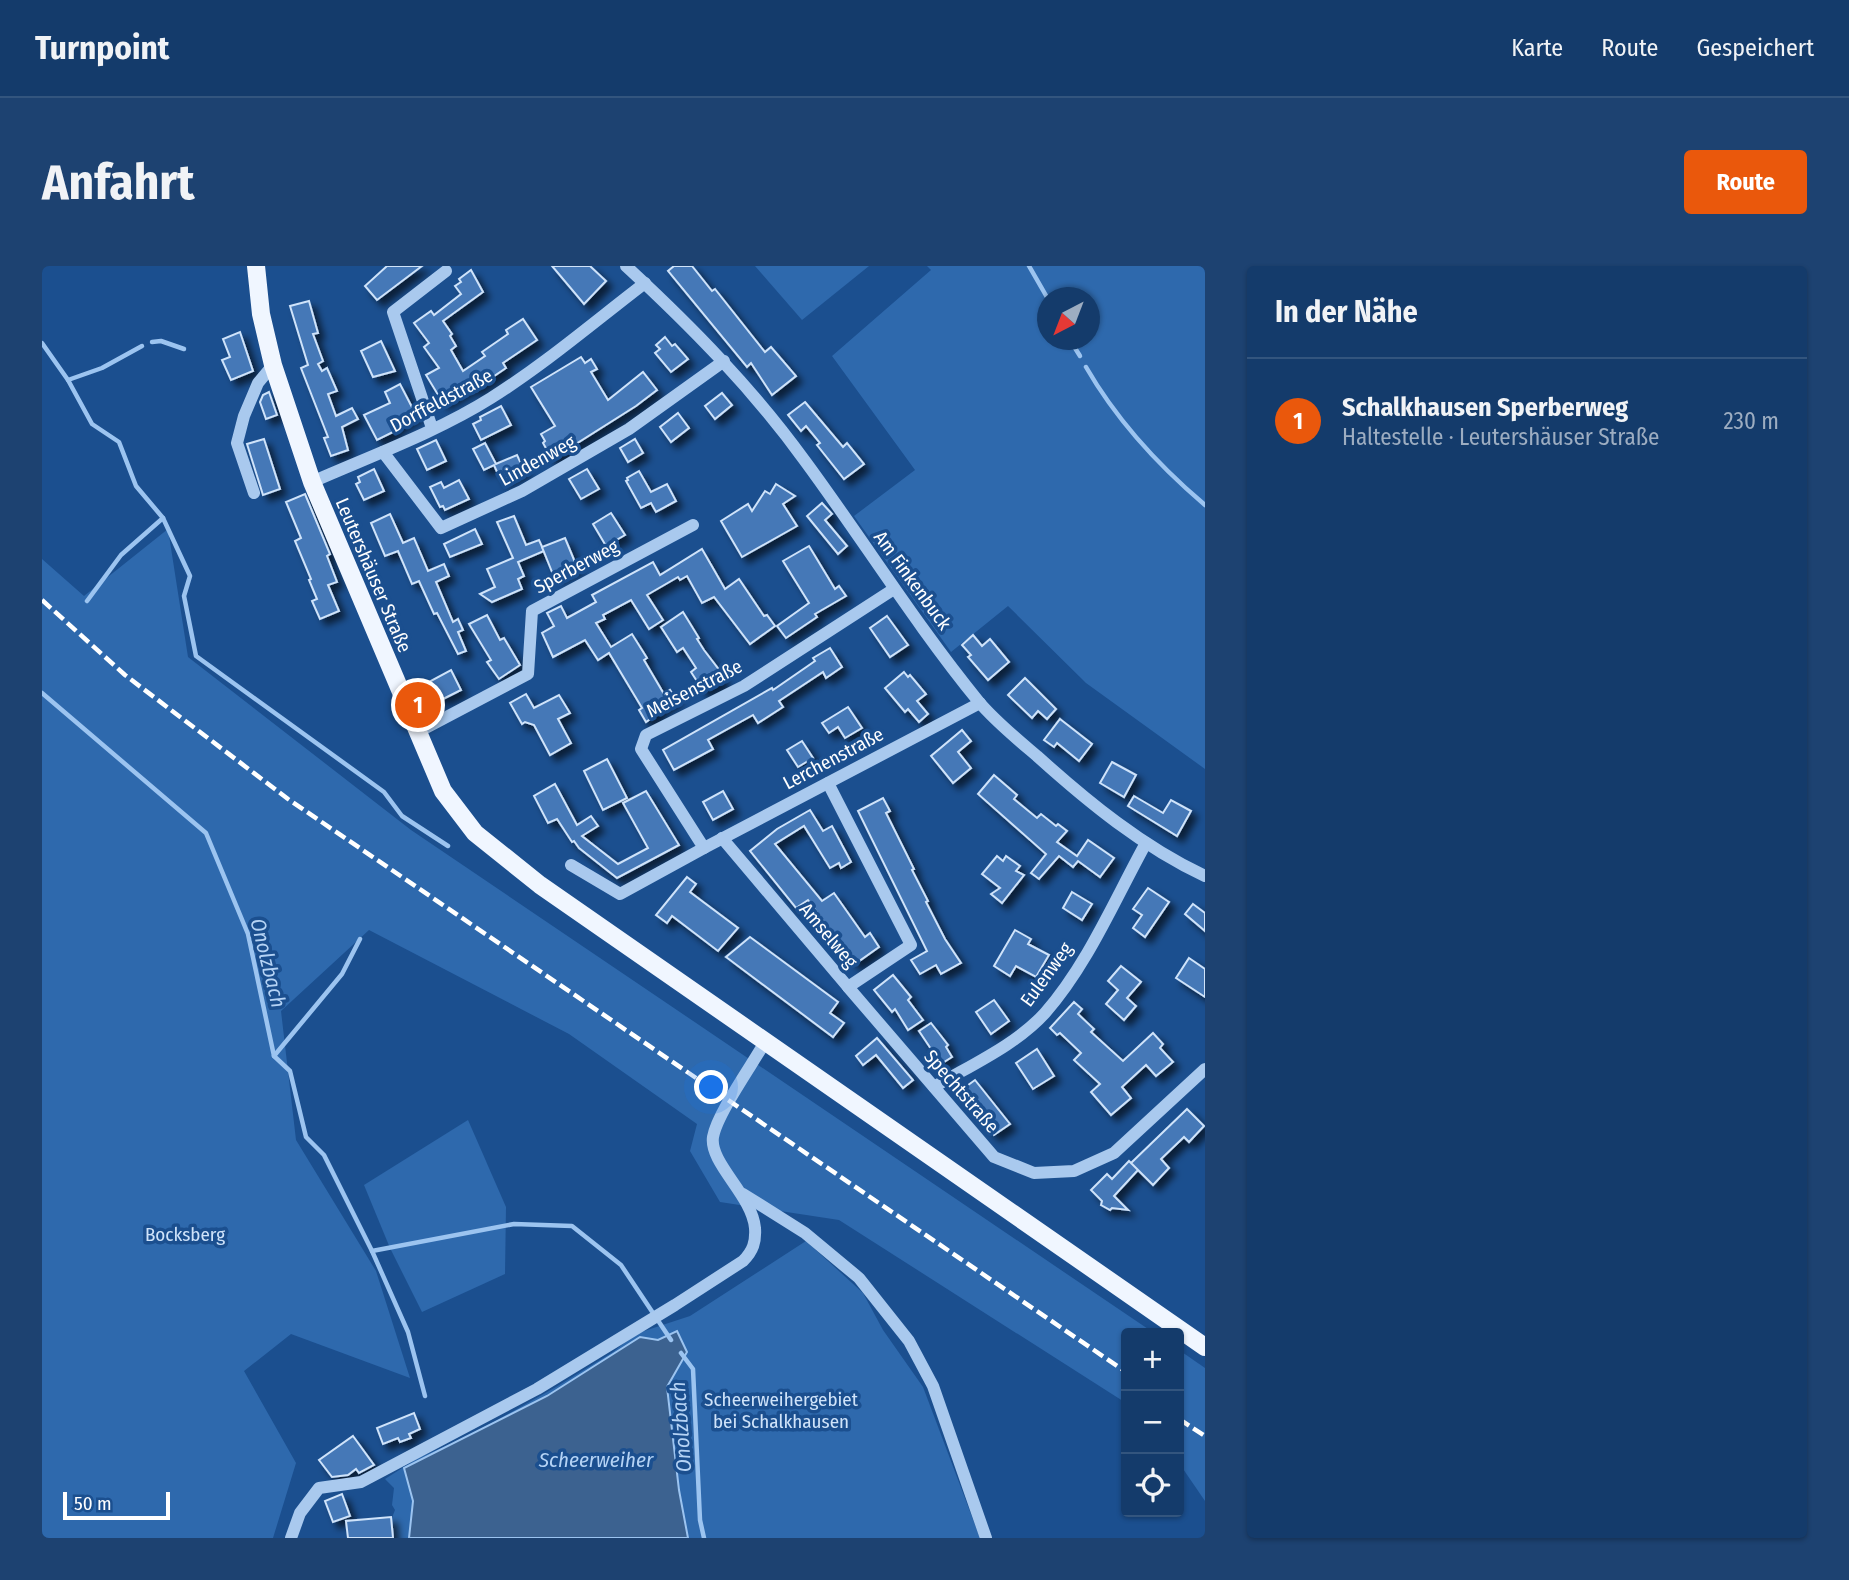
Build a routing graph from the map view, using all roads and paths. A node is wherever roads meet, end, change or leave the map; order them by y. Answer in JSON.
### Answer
{"nodes":[{"id":1,"x":256,"y":266,"type":"edge"},
{"id":2,"x":626,"y":266,"type":"edge"},
{"id":3,"x":446,"y":271,"type":"dead end"},
{"id":4,"x":645,"y":284,"type":"junction"},
{"id":5,"x":724,"y":361,"type":"junction"},
{"id":6,"x":273,"y":365,"type":"junction"},
{"id":7,"x":432,"y":428,"type":"junction"},
{"id":8,"x":383,"y":452,"type":"junction"},
{"id":9,"x":312,"y":482,"type":"junction"},
{"id":10,"x":254,"y":493,"type":"dead end"},
{"id":11,"x":693,"y":525,"type":"dead end"},
{"id":12,"x":894,"y":589,"type":"junction"},
{"id":13,"x":980,"y":703,"type":"junction"},
{"id":14,"x":418,"y":733,"type":"junction"},
{"id":15,"x":828,"y":783,"type":"junction"},
{"id":16,"x":722,"y":838,"type":"junction"},
{"id":17,"x":1146,"y":843,"type":"junction"},
{"id":18,"x":704,"y":848,"type":"junction"},
{"id":19,"x":571,"y":865,"type":"dead end"},
{"id":20,"x":1205,"y":876,"type":"edge"},
{"id":21,"x":848,"y":988,"type":"junction"},
{"id":22,"x":765,"y":1042,"type":"junction"},
{"id":23,"x":1205,"y":1069,"type":"edge"},
{"id":24,"x":934,"y":1087,"type":"junction"},
{"id":25,"x":743,"y":1194,"type":"junction"},
{"id":26,"x":1205,"y":1347,"type":"edge"},
{"id":27,"x":291,"y":1538,"type":"edge"},
{"id":28,"x":986,"y":1538,"type":"edge"}],
"edges":[{"from":1,"to":6,"type":"main road","name":"Leutershäuser Straße"},
{"from":2,"to":4,"type":"street","name":"Am Finkenbuck"},
{"from":3,"to":7,"type":"street"},
{"from":4,"to":5,"type":"street","name":"Am Finkenbuck"},
{"from":4,"to":7,"type":"street","name":"Dorffeldstraße"},
{"from":5,"to":8,"type":"street","name":"Lindenweg"},
{"from":5,"to":12,"type":"street","name":"Am Finkenbuck"},
{"from":6,"to":9,"type":"main road","name":"Leutershäuser Straße"},
{"from":6,"to":10,"type":"street"},
{"from":7,"to":8,"type":"street","name":"Dorffeldstraße"},
{"from":8,"to":9,"type":"street","name":"Dorffeldstraße"},
{"from":9,"to":14,"type":"main road","name":"Leutershäuser Straße"},
{"from":11,"to":14,"type":"street","name":"Sperberweg"},
{"from":12,"to":13,"type":"street","name":"Am Finkenbuck"},
{"from":12,"to":18,"type":"street","name":"Meisenstraße"},
{"from":13,"to":15,"type":"street","name":"Lerchenstraße"},
{"from":13,"to":17,"type":"street","name":"Am Finkenbuck"},
{"from":14,"to":22,"type":"main road","name":"Leutershäuser Straße"},
{"from":15,"to":16,"type":"street","name":"Lerchenstraße"},
{"from":15,"to":21,"type":"street","name":"Amselweg"},
{"from":16,"to":18,"type":"street","name":"Lerchenstraße"},
{"from":16,"to":21,"type":"street","name":"Amselweg"},
{"from":17,"to":20,"type":"street","name":"Am Finkenbuck"},
{"from":17,"to":24,"type":"street","name":"Eulenweg"},
{"from":18,"to":19,"type":"street"},
{"from":21,"to":24,"type":"street","name":"Spechtstraße"},
{"from":22,"to":25,"type":"street"},
{"from":22,"to":26,"type":"main road","name":"Leutershäuser Straße"},
{"from":23,"to":24,"type":"street","name":"Spechtstraße"},
{"from":25,"to":27,"type":"street"},
{"from":25,"to":28,"type":"street"}]}
